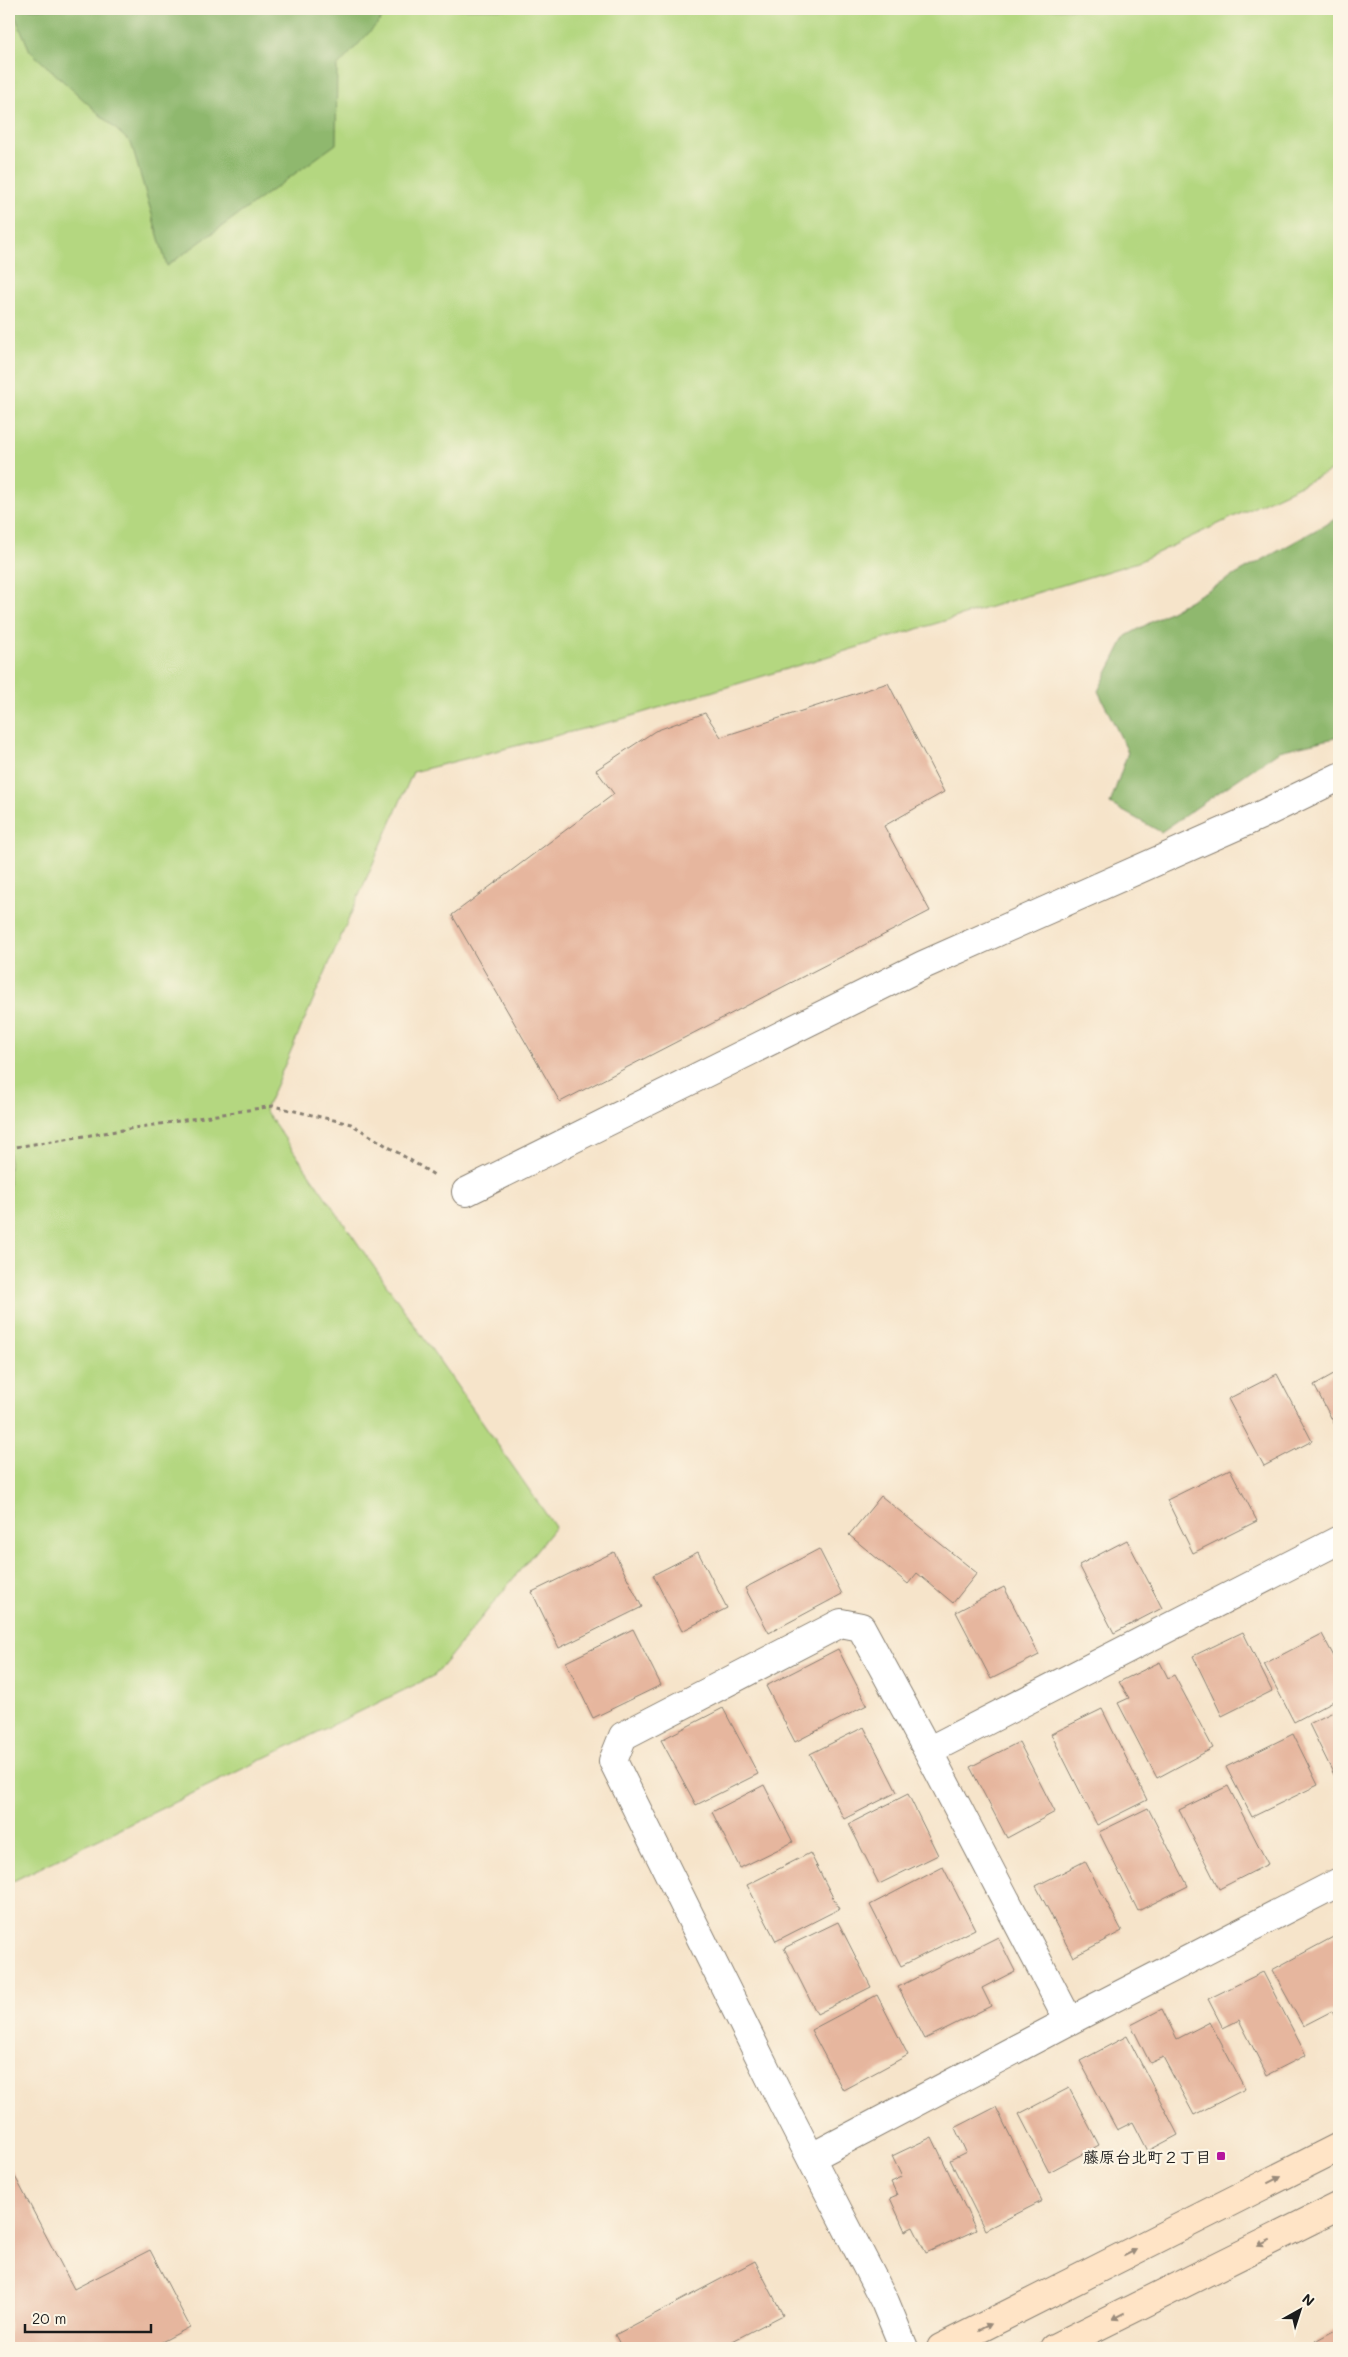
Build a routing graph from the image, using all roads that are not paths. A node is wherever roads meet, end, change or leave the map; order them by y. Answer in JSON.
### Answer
{"nodes":[{"id":1,"x":1339,"y":777,"type":"edge"},
{"id":2,"x":466,"y":1192,"type":"road end"},
{"id":3,"x":1339,"y":1540,"type":"edge"},
{"id":4,"x":928,"y":1751,"type":"junction"},
{"id":5,"x":1339,"y":1882,"type":"edge"},
{"id":6,"x":1069,"y":2021,"type":"junction"},
{"id":7,"x":1339,"y":2147,"type":"edge"},
{"id":8,"x":812,"y":2158,"type":"junction"},
{"id":9,"x":1339,"y":2206,"type":"edge"},
{"id":10,"x":904,"y":2348,"type":"edge"},
{"id":11,"x":941,"y":2348,"type":"edge"},
{"id":12,"x":1054,"y":2348,"type":"edge"}],
"edges":[{"from":1,"to":2,"type":"street"},
{"from":3,"to":4,"type":"street"},
{"from":4,"to":6,"type":"street"},
{"from":4,"to":8,"type":"street"},
{"from":5,"to":6,"type":"street"},
{"from":6,"to":8,"type":"street"},
{"from":11,"to":7,"type":"street","one_way":true},
{"from":8,"to":10,"type":"street"},
{"from":9,"to":12,"type":"street","one_way":true}]}
